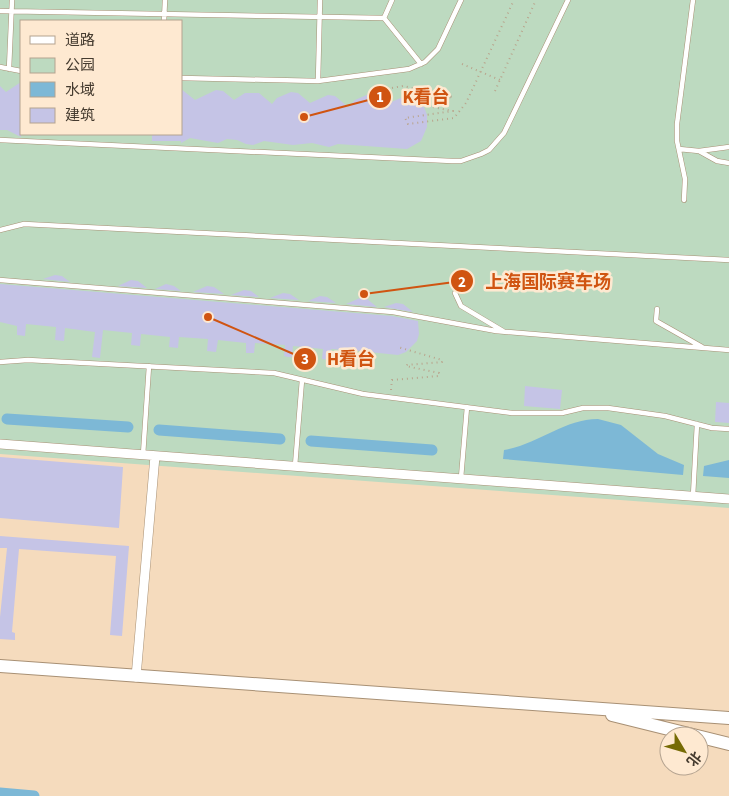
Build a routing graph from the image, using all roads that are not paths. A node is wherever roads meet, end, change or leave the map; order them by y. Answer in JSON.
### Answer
{"nodes":[{"id":1,"x":12,"y":0,"type":"edge"},
{"id":2,"x":165,"y":0,"type":"edge"},
{"id":3,"x":320,"y":0,"type":"edge"},
{"id":4,"x":392,"y":0,"type":"edge"},
{"id":5,"x":461,"y":0,"type":"edge"},
{"id":6,"x":568,"y":0,"type":"edge"},
{"id":7,"x":693,"y":0,"type":"edge"},
{"id":8,"x":0,"y":11,"type":"edge"},
{"id":9,"x":12,"y":11,"type":"junction"},
{"id":10,"x":164,"y":14,"type":"junction"},
{"id":11,"x":319,"y":18,"type":"junction"},
{"id":12,"x":384,"y":18,"type":"junction"},
{"id":13,"x":164,"y":20,"type":"edge"},
{"id":14,"x":421,"y":64,"type":"junction"},
{"id":15,"x":0,"y":67,"type":"edge"},
{"id":16,"x":9,"y":69,"type":"junction"},
{"id":17,"x":20,"y":71,"type":"edge"},
{"id":18,"x":182,"y":78,"type":"edge"},
{"id":19,"x":318,"y":81,"type":"junction"},
{"id":20,"x":0,"y":140,"type":"edge"},
{"id":21,"x":729,"y":147,"type":"edge"},
{"id":22,"x":679,"y":149,"type":"junction"},
{"id":23,"x":699,"y":151,"type":"junction"},
{"id":24,"x":729,"y":163,"type":"edge"},
{"id":25,"x":684,"y":200,"type":"dead end"},
{"id":26,"x":0,"y":230,"type":"edge"},
{"id":27,"x":729,"y":260,"type":"edge"},
{"id":28,"x":0,"y":280,"type":"edge"},
{"id":29,"x":455,"y":293,"type":"dead end"},
{"id":30,"x":657,"y":309,"type":"dead end"},
{"id":31,"x":504,"y":332,"type":"junction"},
{"id":32,"x":703,"y":347,"type":"junction"},
{"id":33,"x":729,"y":350,"type":"edge"},
{"id":34,"x":0,"y":362,"type":"edge"},
{"id":35,"x":149,"y":366,"type":"junction"},
{"id":36,"x":302,"y":380,"type":"junction"},
{"id":37,"x":467,"y":407,"type":"junction"},
{"id":38,"x":697,"y":424,"type":"junction"},
{"id":39,"x":729,"y":429,"type":"edge"},
{"id":40,"x":0,"y":444,"type":"edge"},
{"id":41,"x":143,"y":455,"type":"junction"},
{"id":42,"x":155,"y":456,"type":"junction"},
{"id":43,"x":295,"y":466,"type":"junction"},
{"id":44,"x":461,"y":478,"type":"junction"},
{"id":45,"x":693,"y":496,"type":"junction"},
{"id":46,"x":729,"y":499,"type":"edge"},
{"id":47,"x":0,"y":666,"type":"edge"},
{"id":48,"x":136,"y":677,"type":"junction"},
{"id":49,"x":574,"y":705,"type":"junction"},
{"id":50,"x":729,"y":718,"type":"edge"},
{"id":51,"x":729,"y":744,"type":"edge"}],
"edges":[{"from":1,"to":9,"type":"lane"},
{"from":2,"to":10,"type":"lane"},
{"from":3,"to":11,"type":"lane"},
{"from":4,"to":12,"type":"lane"},
{"from":5,"to":14,"type":"lane"},
{"from":6,"to":20,"type":"lane"},
{"from":7,"to":22,"type":"lane"},
{"from":8,"to":9,"type":"lane"},
{"from":9,"to":10,"type":"lane"},
{"from":9,"to":16,"type":"lane"},
{"from":10,"to":11,"type":"lane"},
{"from":10,"to":13,"type":"lane"},
{"from":11,"to":12,"type":"lane"},
{"from":11,"to":19,"type":"lane"},
{"from":12,"to":14,"type":"lane"},
{"from":14,"to":19,"type":"lane"},
{"from":15,"to":16,"type":"lane"},
{"from":16,"to":17,"type":"lane"},
{"from":18,"to":19,"type":"lane"},
{"from":21,"to":23,"type":"lane"},
{"from":22,"to":23,"type":"lane"},
{"from":22,"to":25,"type":"lane"},
{"from":23,"to":24,"type":"lane"},
{"from":26,"to":27,"type":"lane"},
{"from":28,"to":31,"type":"lane"},
{"from":29,"to":31,"type":"lane"},
{"from":30,"to":32,"type":"lane"},
{"from":31,"to":32,"type":"lane"},
{"from":32,"to":33,"type":"lane"},
{"from":34,"to":35,"type":"lane"},
{"from":35,"to":36,"type":"lane"},
{"from":35,"to":41,"type":"lane"},
{"from":36,"to":37,"type":"lane"},
{"from":36,"to":43,"type":"lane"},
{"from":37,"to":38,"type":"lane"},
{"from":37,"to":44,"type":"lane"},
{"from":38,"to":39,"type":"lane"},
{"from":38,"to":45,"type":"lane"},
{"from":40,"to":41,"type":"street"},
{"from":41,"to":42,"type":"street"},
{"from":42,"to":43,"type":"street"},
{"from":42,"to":48,"type":"street"},
{"from":43,"to":44,"type":"street"},
{"from":44,"to":45,"type":"street"},
{"from":45,"to":46,"type":"street"},
{"from":47,"to":48,"type":"street"},
{"from":48,"to":49,"type":"street"},
{"from":49,"to":50,"type":"street"},
{"from":49,"to":51,"type":"street"}]}
